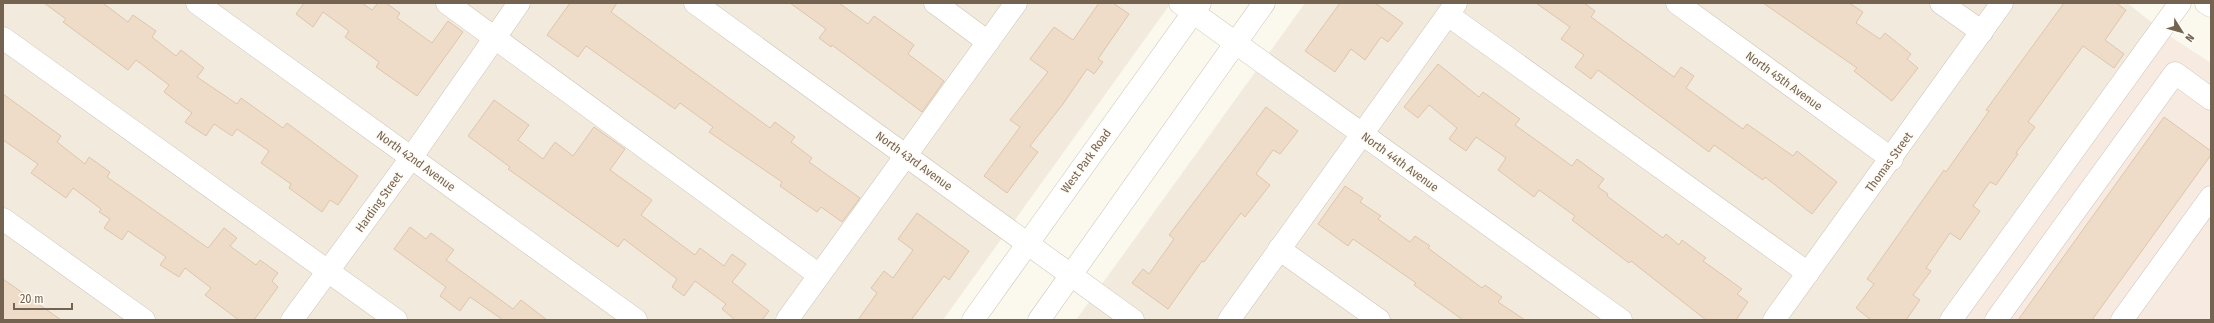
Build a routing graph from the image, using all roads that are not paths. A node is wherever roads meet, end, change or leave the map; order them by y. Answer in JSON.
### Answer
{"nodes":[{"id":1,"x":197,"y":3,"type":"edge"},
{"id":2,"x":446,"y":3,"type":"edge"},
{"id":3,"x":519,"y":3,"type":"edge"},
{"id":4,"x":695,"y":3,"type":"edge"},
{"id":5,"x":935,"y":3,"type":"edge"},
{"id":6,"x":1016,"y":3,"type":"edge"},
{"id":7,"x":1264,"y":3,"type":"edge"},
{"id":8,"x":1677,"y":3,"type":"edge"},
{"id":9,"x":1941,"y":3,"type":"edge"},
{"id":10,"x":2002,"y":3,"type":"edge"},
{"id":11,"x":2180,"y":3,"type":"edge"},
{"id":12,"x":2206,"y":3,"type":"edge"},
{"id":13,"x":1191,"y":6,"type":"edge"},
{"id":14,"x":2211,"y":6,"type":"edge"},
{"id":15,"x":1452,"y":9,"type":"edge"},
{"id":16,"x":1982,"y":32,"type":"junction"},
{"id":17,"x":3,"y":38,"type":"edge"},
{"id":18,"x":495,"y":38,"type":"junction"},
{"id":19,"x":988,"y":42,"type":"junction"},
{"id":20,"x":1235,"y":43,"type":"junction"},
{"id":21,"x":2211,"y":99,"type":"edge"},
{"id":22,"x":1362,"y":134,"type":"junction"},
{"id":23,"x":906,"y":155,"type":"junction"},
{"id":24,"x":411,"y":158,"type":"junction"},
{"id":25,"x":1892,"y":158,"type":"junction"},
{"id":26,"x":2211,"y":197,"type":"edge"},
{"id":27,"x":3,"y":219,"type":"edge"},
{"id":28,"x":2203,"y":224,"type":"edge"},
{"id":29,"x":1027,"y":243,"type":"junction"},
{"id":30,"x":1280,"y":249,"type":"junction"},
{"id":31,"x":328,"y":271,"type":"junction"},
{"id":32,"x":1808,"y":273,"type":"junction"},
{"id":33,"x":819,"y":275,"type":"junction"},
{"id":34,"x":1071,"y":275,"type":"junction"},
{"id":35,"x":144,"y":320,"type":"edge"},
{"id":36,"x":292,"y":320,"type":"edge"},
{"id":37,"x":396,"y":320,"type":"edge"},
{"id":38,"x":636,"y":320,"type":"edge"},
{"id":39,"x":787,"y":320,"type":"edge"},
{"id":40,"x":973,"y":320,"type":"edge"},
{"id":41,"x":1039,"y":320,"type":"edge"},
{"id":42,"x":1133,"y":320,"type":"edge"},
{"id":43,"x":1228,"y":320,"type":"edge"},
{"id":44,"x":1379,"y":320,"type":"edge"},
{"id":45,"x":1621,"y":320,"type":"edge"},
{"id":46,"x":1774,"y":320,"type":"edge"},
{"id":47,"x":1951,"y":320,"type":"edge"},
{"id":48,"x":1996,"y":320,"type":"edge"},
{"id":49,"x":2122,"y":320,"type":"edge"}],
"edges":[{"from":1,"to":24,"type":"street","name":"North 42nd Avenue"},
{"from":2,"to":18,"type":"street"},
{"from":3,"to":18,"type":"street","name":"Harding Street"},
{"from":4,"to":23,"type":"street","name":"North 43rd Avenue"},
{"from":5,"to":19,"type":"street"},
{"from":6,"to":19,"type":"street"},
{"from":7,"to":20,"type":"street"},
{"from":8,"to":25,"type":"street","name":"North 45th Avenue"},
{"from":9,"to":16,"type":"street"},
{"from":10,"to":16,"type":"street","name":"Thomas Street"},
{"from":11,"to":47,"type":"street"},
{"from":12,"to":14,"type":"street"},
{"from":13,"to":20,"type":"street","name":"North 44th Avenue"},
{"from":13,"to":29,"type":"street","name":"West Park Road"},
{"from":15,"to":22,"type":"street"},
{"from":15,"to":32,"type":"street"},
{"from":16,"to":25,"type":"street","name":"Thomas Street"},
{"from":17,"to":31,"type":"street"},
{"from":18,"to":24,"type":"street","name":"Harding Street"},
{"from":18,"to":33,"type":"street"},
{"from":19,"to":23,"type":"street"},
{"from":20,"to":22,"type":"street","name":"North 44th Avenue"},
{"from":20,"to":34,"type":"street"},
{"from":21,"to":48,"type":"street"},
{"from":22,"to":30,"type":"street"},
{"from":22,"to":45,"type":"street","name":"North 44th Avenue"},
{"from":23,"to":29,"type":"street","name":"North 43rd Avenue"},
{"from":23,"to":33,"type":"street"},
{"from":24,"to":31,"type":"street","name":"Harding Street"},
{"from":24,"to":38,"type":"street","name":"North 42nd Avenue"},
{"from":25,"to":32,"type":"street","name":"Thomas Street"},
{"from":26,"to":28,"type":"street"},
{"from":27,"to":35,"type":"street"},
{"from":28,"to":49,"type":"street"},
{"from":29,"to":34,"type":"street","name":"North 43rd Avenue"},
{"from":29,"to":40,"type":"street","name":"West Park Road"},
{"from":30,"to":43,"type":"street"},
{"from":30,"to":44,"type":"street"},
{"from":31,"to":36,"type":"street","name":"Harding Street"},
{"from":31,"to":37,"type":"street"},
{"from":32,"to":46,"type":"street","name":"Thomas Street"},
{"from":33,"to":39,"type":"street"},
{"from":34,"to":41,"type":"street"},
{"from":34,"to":42,"type":"street","name":"North 43rd Avenue"}]}
